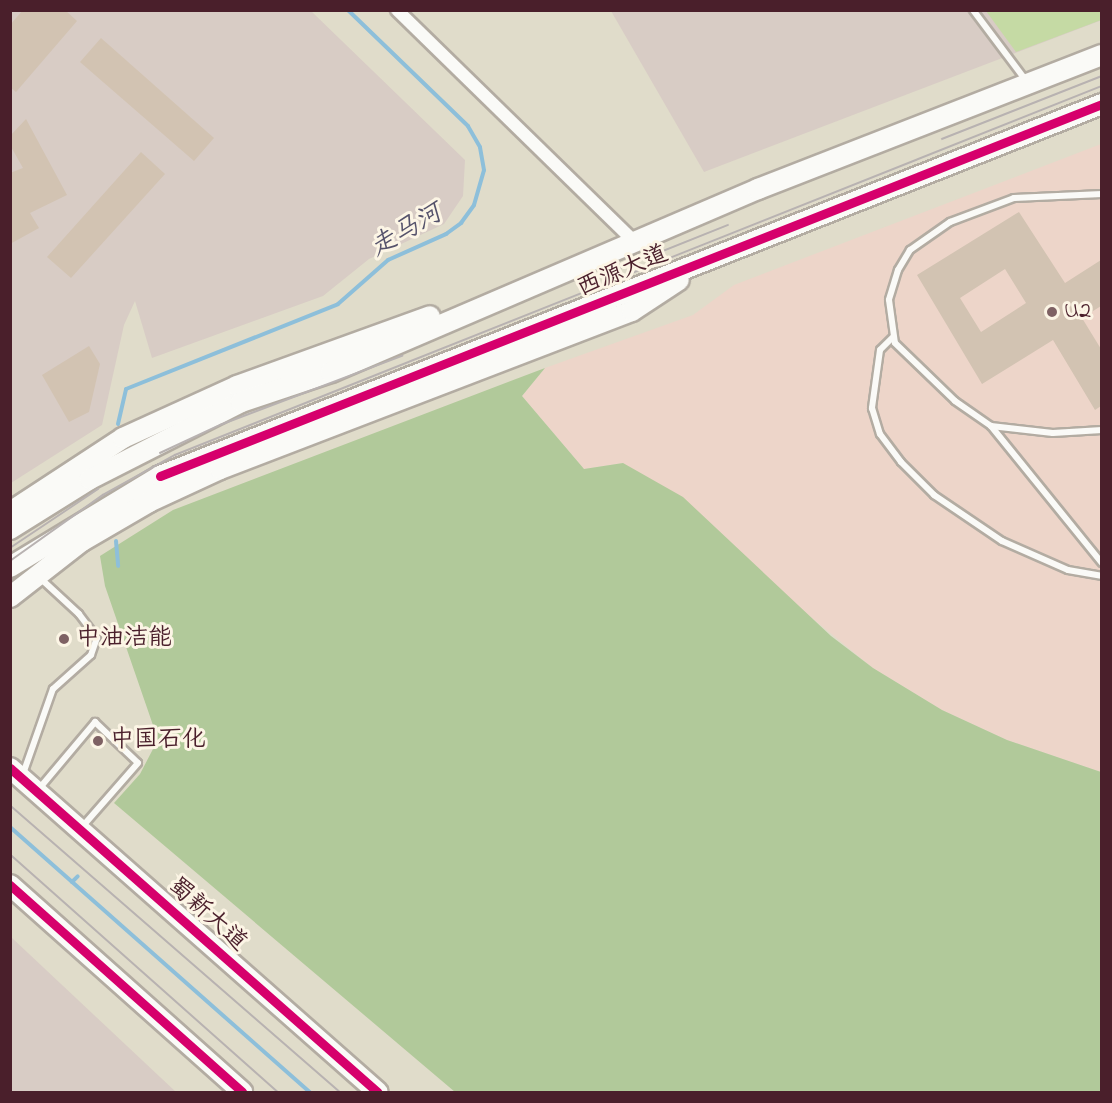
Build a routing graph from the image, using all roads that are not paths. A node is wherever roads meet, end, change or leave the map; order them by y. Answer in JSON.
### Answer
{"nodes":[{"id":1,"x":397,"y":10,"type":"edge"},
{"id":2,"x":972,"y":10,"type":"edge"},
{"id":3,"x":1101,"y":55,"type":"edge"},
{"id":4,"x":1028,"y":83,"type":"junction"},
{"id":5,"x":1101,"y":104,"type":"edge"},
{"id":6,"x":1101,"y":194,"type":"edge"},
{"id":7,"x":634,"y":241,"type":"junction"},
{"id":8,"x":726,"y":251,"type":"junction"},
{"id":9,"x":574,"y":265,"type":"junction"},
{"id":10,"x":893,"y":336,"type":"junction"},
{"id":11,"x":991,"y":426,"type":"junction"},
{"id":12,"x":1101,"y":430,"type":"edge"},
{"id":13,"x":10,"y":512,"type":"edge"},
{"id":14,"x":10,"y":530,"type":"edge"},
{"id":15,"x":1101,"y":563,"type":"edge"},
{"id":16,"x":10,"y":567,"type":"edge"},
{"id":17,"x":37,"y":575,"type":"junction"},
{"id":18,"x":1101,"y":576,"type":"edge"},
{"id":19,"x":10,"y":597,"type":"edge"},
{"id":20,"x":23,"y":779,"type":"edge"},
{"id":21,"x":80,"y":829,"type":"junction"},
{"id":22,"x":10,"y":885,"type":"edge"},
{"id":23,"x":242,"y":1092,"type":"edge"},
{"id":24,"x":377,"y":1092,"type":"edge"}],
"edges":[{"from":1,"to":7,"type":"street"},
{"from":2,"to":4,"type":"lane"},
{"from":3,"to":4,"type":"main road","name":"西源大道"},
{"from":4,"to":7,"type":"main road","name":"西源大道"},
{"from":5,"to":8,"type":"main road","name":"西源大道"},
{"from":6,"to":10,"type":"lane"},
{"from":7,"to":9,"type":"main road","name":"西源大道"},
{"from":8,"to":16,"type":"main road","name":"西源大道"},
{"from":8,"to":17,"type":"main road"},
{"from":9,"to":13,"type":"main road"},
{"from":9,"to":14,"type":"main road","name":"西源大道"},
{"from":10,"to":11,"type":"lane"},
{"from":10,"to":18,"type":"lane"},
{"from":11,"to":12,"type":"lane"},
{"from":11,"to":15,"type":"lane"},
{"from":17,"to":19,"type":"main road"},
{"from":17,"to":20,"type":"lane"},
{"from":20,"to":21,"type":"main road","name":"蜀新大道"},
{"from":20,"to":21,"type":"lane"},
{"from":21,"to":24,"type":"main road","name":"蜀新大道"},
{"from":22,"to":23,"type":"main road"}]}
